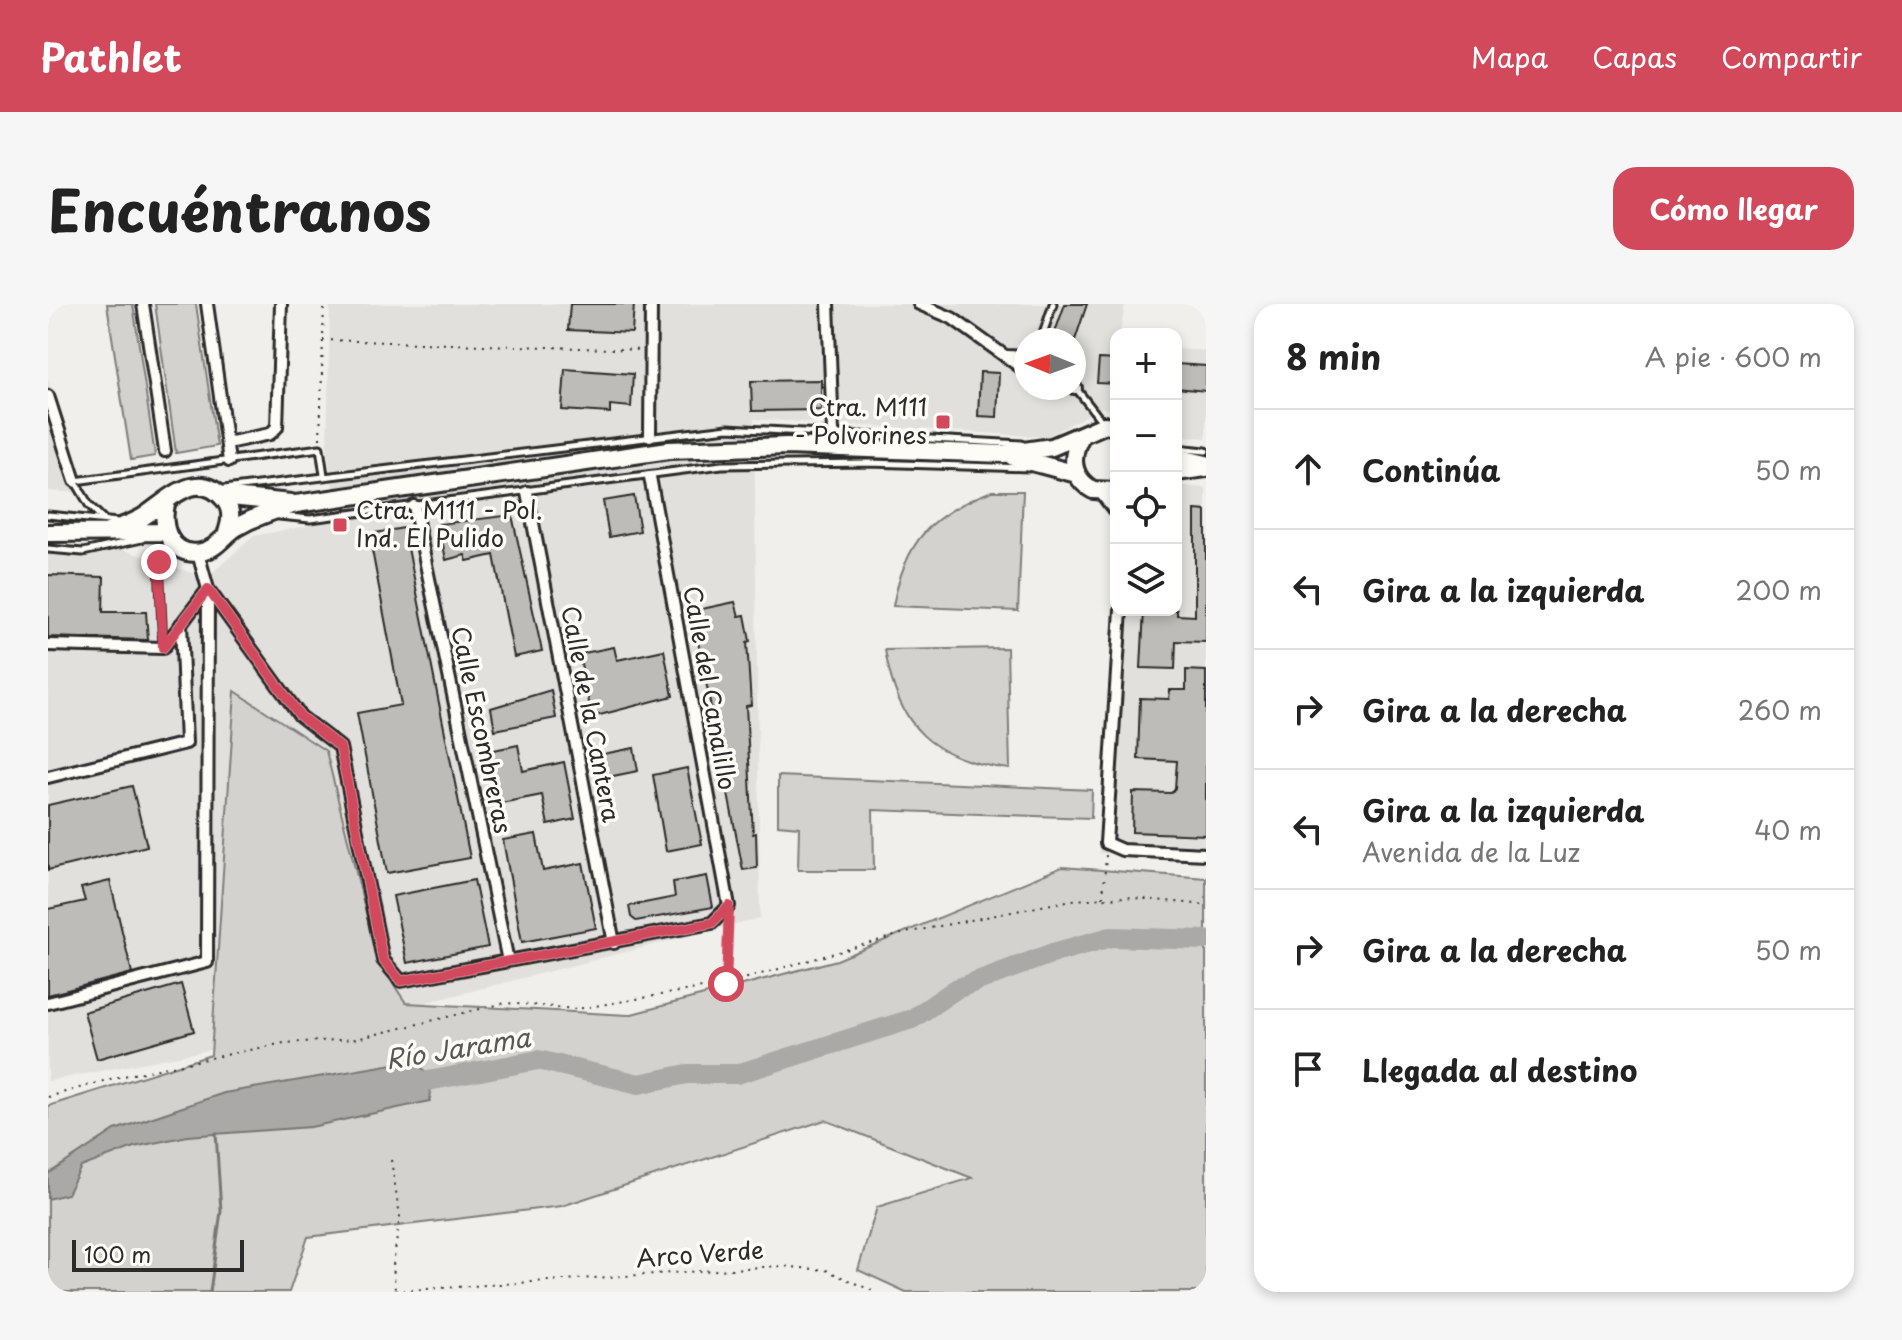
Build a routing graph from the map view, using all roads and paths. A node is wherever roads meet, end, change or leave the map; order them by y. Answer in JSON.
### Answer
{"nodes":[{"id":1,"x":143,"y":304,"type":"edge"},
{"id":2,"x":207,"y":304,"type":"edge"},
{"id":3,"x":281,"y":304,"type":"edge"},
{"id":4,"x":324,"y":304,"type":"edge"},
{"id":5,"x":651,"y":304,"type":"edge"},
{"id":6,"x":828,"y":304,"type":"edge"},
{"id":7,"x":919,"y":304,"type":"edge"},
{"id":8,"x":1053,"y":304,"type":"edge"},
{"id":9,"x":1045,"y":328,"type":"edge"},
{"id":10,"x":323,"y":340,"type":"junction"},
{"id":11,"x":651,"y":351,"type":"junction"},
{"id":12,"x":1007,"y":356,"type":"junction"},
{"id":13,"x":1014,"y":356,"type":"edge"},
{"id":14,"x":1014,"y":362,"type":"edge"},
{"id":15,"x":48,"y":396,"type":"edge"},
{"id":16,"x":1086,"y":399,"type":"edge"},
{"id":17,"x":1110,"y":426,"type":"edge"},
{"id":18,"x":833,"y":433,"type":"junction"},
{"id":19,"x":650,"y":436,"type":"junction"},
{"id":20,"x":1080,"y":438,"type":"junction"},
{"id":21,"x":227,"y":443,"type":"junction"},
{"id":22,"x":320,"y":448,"type":"junction"},
{"id":23,"x":1042,"y":449,"type":"junction"},
{"id":24,"x":1182,"y":449,"type":"edge"},
{"id":25,"x":165,"y":451,"type":"dead end"},
{"id":26,"x":1206,"y":451,"type":"edge"},
{"id":27,"x":1003,"y":454,"type":"junction"},
{"id":28,"x":1182,"y":459,"type":"edge"},
{"id":29,"x":229,"y":461,"type":"junction"},
{"id":30,"x":1206,"y":466,"type":"edge"},
{"id":31,"x":1052,"y":469,"type":"junction"},
{"id":32,"x":1182,"y":472,"type":"edge"},
{"id":33,"x":1077,"y":474,"type":"junction"},
{"id":34,"x":324,"y":475,"type":"junction"},
{"id":35,"x":1206,"y":476,"type":"edge"},
{"id":36,"x":650,"y":477,"type":"junction"},
{"id":37,"x":75,"y":481,"type":"junction"},
{"id":38,"x":527,"y":492,"type":"junction"},
{"id":39,"x":1109,"y":492,"type":"edge"},
{"id":40,"x":218,"y":493,"type":"junction"},
{"id":41,"x":167,"y":501,"type":"junction"},
{"id":42,"x":296,"y":504,"type":"junction"},
{"id":43,"x":414,"y":506,"type":"junction"},
{"id":44,"x":48,"y":515,"type":"edge"},
{"id":45,"x":262,"y":515,"type":"junction"},
{"id":46,"x":106,"y":525,"type":"junction"},
{"id":47,"x":48,"y":533,"type":"edge"},
{"id":48,"x":226,"y":535,"type":"junction"},
{"id":49,"x":168,"y":536,"type":"junction"},
{"id":50,"x":48,"y":549,"type":"edge"},
{"id":51,"x":198,"y":553,"type":"junction"},
{"id":52,"x":159,"y":562,"type":"dead end"},
{"id":53,"x":208,"y":589,"type":"junction"},
{"id":54,"x":1121,"y":616,"type":"edge"},
{"id":55,"x":181,"y":624,"type":"junction"},
{"id":56,"x":48,"y":645,"type":"edge"},
{"id":57,"x":163,"y":648,"type":"junction"},
{"id":58,"x":48,"y":777,"type":"edge"},
{"id":59,"x":1106,"y":843,"type":"junction"},
{"id":60,"x":1206,"y":854,"type":"edge"},
{"id":61,"x":1103,"y":898,"type":"junction"},
{"id":62,"x":1206,"y":905,"type":"edge"},
{"id":63,"x":729,"y":906,"type":"junction"},
{"id":64,"x":614,"y":943,"type":"junction"},
{"id":65,"x":508,"y":961,"type":"junction"},
{"id":66,"x":726,"y":984,"type":"junction"},
{"id":67,"x":48,"y":1003,"type":"edge"},
{"id":68,"x":48,"y":1097,"type":"edge"},
{"id":69,"x":391,"y":1160,"type":"dead end"},
{"id":70,"x":395,"y":1290,"type":"junction"},
{"id":71,"x":442,"y":1290,"type":"edge"},
{"id":72,"x":379,"y":1292,"type":"edge"},
{"id":73,"x":875,"y":1292,"type":"edge"}],
"edges":[{"from":1,"to":25,"type":"street"},
{"from":2,"to":21,"type":"street"},
{"from":3,"to":21,"type":"street"},
{"from":4,"to":10,"type":"path"},
{"from":5,"to":11,"type":"street"},
{"from":6,"to":18,"type":"street"},
{"from":7,"to":12,"type":"street"},
{"from":8,"to":9,"type":"lane"},
{"from":10,"to":11,"type":"path"},
{"from":10,"to":22,"type":"path"},
{"from":11,"to":19,"type":"street"},
{"from":12,"to":13,"type":"street"},
{"from":12,"to":14,"type":"street"},
{"from":15,"to":37,"type":"street"},
{"from":16,"to":17,"type":"lane"},
{"from":17,"to":20,"type":"main road"},
{"from":18,"to":19,"type":"lane"},
{"from":18,"to":23,"type":"lane"},
{"from":19,"to":34,"type":"lane"},
{"from":20,"to":23,"type":"main road"},
{"from":20,"to":33,"type":"main road"},
{"from":21,"to":29,"type":"street"},
{"from":22,"to":29,"type":"lane"},
{"from":22,"to":34,"type":"lane"},
{"from":23,"to":27,"type":"main road"},
{"from":24,"to":26,"type":"lane"},
{"from":27,"to":31,"type":"main road"},
{"from":27,"to":42,"type":"main road"},
{"from":28,"to":30,"type":"main road"},
{"from":29,"to":37,"type":"lane"},
{"from":30,"to":32,"type":"main road"},
{"from":31,"to":33,"type":"main road"},
{"from":31,"to":36,"type":"lane"},
{"from":32,"to":35,"type":"lane"},
{"from":33,"to":39,"type":"main road"},
{"from":34,"to":40,"type":"lane"},
{"from":36,"to":38,"type":"lane"},
{"from":36,"to":63,"type":"street","name":"Calle del Canalillo"},
{"from":37,"to":46,"type":"lane"},
{"from":38,"to":43,"type":"lane"},
{"from":38,"to":64,"type":"street","name":"Calle de la Cantera"},
{"from":40,"to":41,"type":"main road"},
{"from":40,"to":42,"type":"main road"},
{"from":40,"to":48,"type":"main road"},
{"from":41,"to":46,"type":"main road"},
{"from":41,"to":49,"type":"main road"},
{"from":42,"to":45,"type":"main road"},
{"from":43,"to":45,"type":"lane"},
{"from":43,"to":65,"type":"street","name":"Calle Escombreras"},
{"from":44,"to":46,"type":"lane"},
{"from":45,"to":48,"type":"main road"},
{"from":46,"to":47,"type":"main road"},
{"from":46,"to":49,"type":"main road"},
{"from":48,"to":51,"type":"main road"},
{"from":49,"to":50,"type":"lane"},
{"from":49,"to":51,"type":"main road"},
{"from":51,"to":53,"type":"street"},
{"from":52,"to":57,"type":"lane"},
{"from":53,"to":55,"type":"street"},
{"from":53,"to":65,"type":"street"},
{"from":53,"to":67,"type":"street"},
{"from":54,"to":59,"type":"street"},
{"from":55,"to":57,"type":"street"},
{"from":55,"to":58,"type":"street"},
{"from":56,"to":57,"type":"street"},
{"from":59,"to":60,"type":"street"},
{"from":59,"to":61,"type":"path"},
{"from":61,"to":62,"type":"path"},
{"from":61,"to":66,"type":"path"},
{"from":63,"to":64,"type":"street"},
{"from":63,"to":66,"type":"path"},
{"from":64,"to":65,"type":"street"},
{"from":66,"to":68,"type":"path"},
{"from":69,"to":70,"type":"path"},
{"from":70,"to":71,"type":"path","name":"Arco Verde"},
{"from":70,"to":72,"type":"path","name":"Arco Verde"},
{"from":71,"to":73,"type":"path","name":"Arco Verde"}]}
